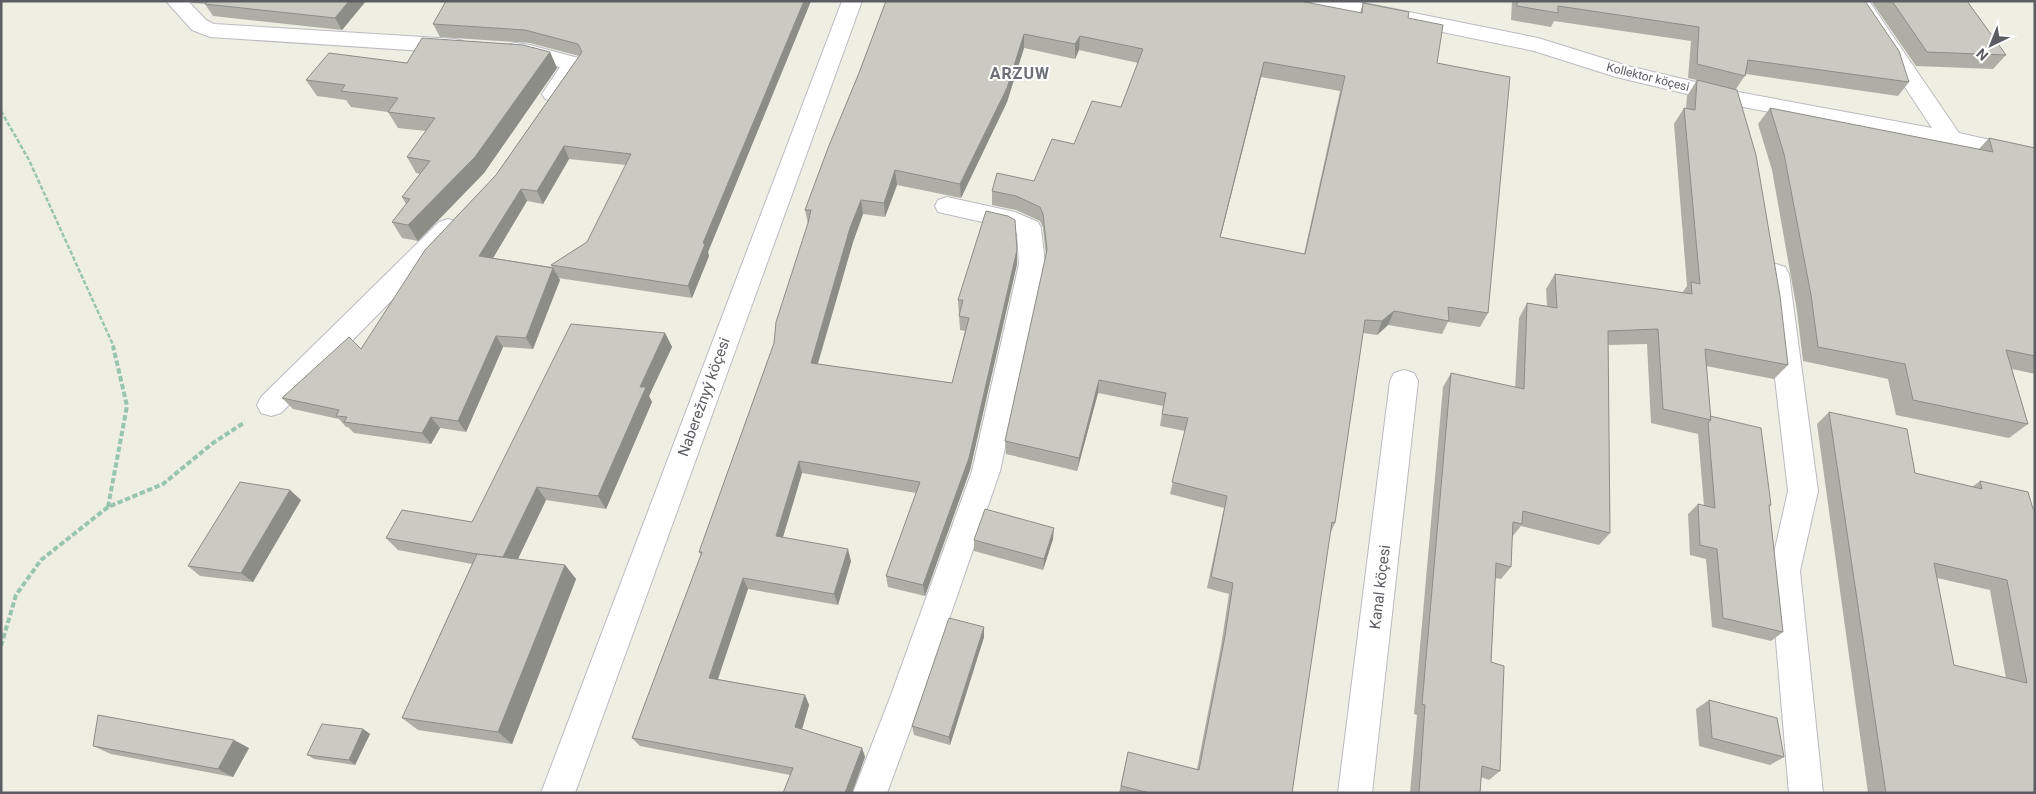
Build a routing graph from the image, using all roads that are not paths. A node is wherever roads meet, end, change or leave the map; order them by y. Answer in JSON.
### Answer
{"nodes":[{"id":1,"x":176,"y":1,"type":"edge"},
{"id":2,"x":852,"y":1,"type":"edge"},
{"id":3,"x":1321,"y":1,"type":"edge"},
{"id":4,"x":1858,"y":1,"type":"edge"},
{"id":5,"x":1738,"y":99,"type":"junction"},
{"id":6,"x":542,"y":111,"type":"edge"},
{"id":7,"x":1746,"y":126,"type":"edge"},
{"id":8,"x":1951,"y":139,"type":"junction"},
{"id":9,"x":2035,"y":158,"type":"edge"},
{"id":10,"x":947,"y":206,"type":"dead end"},
{"id":11,"x":462,"y":213,"type":"edge"},
{"id":12,"x":1771,"y":246,"type":"edge"},
{"id":13,"x":1404,"y":381,"type":"dead end"},
{"id":14,"x":272,"y":405,"type":"road end"},
{"id":15,"x":558,"y":793,"type":"edge"},
{"id":16,"x":870,"y":793,"type":"edge"},
{"id":17,"x":1355,"y":793,"type":"edge"},
{"id":18,"x":1806,"y":793,"type":"edge"}],
"edges":[{"from":1,"to":6,"type":"street"},
{"from":2,"to":15,"type":"street","name":"Naberežnyý köçesi"},
{"from":3,"to":5,"type":"street","name":"Kollektor köçesi"},
{"from":4,"to":8,"type":"street"},
{"from":5,"to":7,"type":"street"},
{"from":5,"to":8,"type":"street","name":"Kollektor köçesi"},
{"from":8,"to":9,"type":"street","name":"Kollektor köçesi"},
{"from":10,"to":16,"type":"street"},
{"from":11,"to":14,"type":"street"},
{"from":12,"to":18,"type":"street"},
{"from":13,"to":17,"type":"street","name":"Kanal köçesi"}]}
